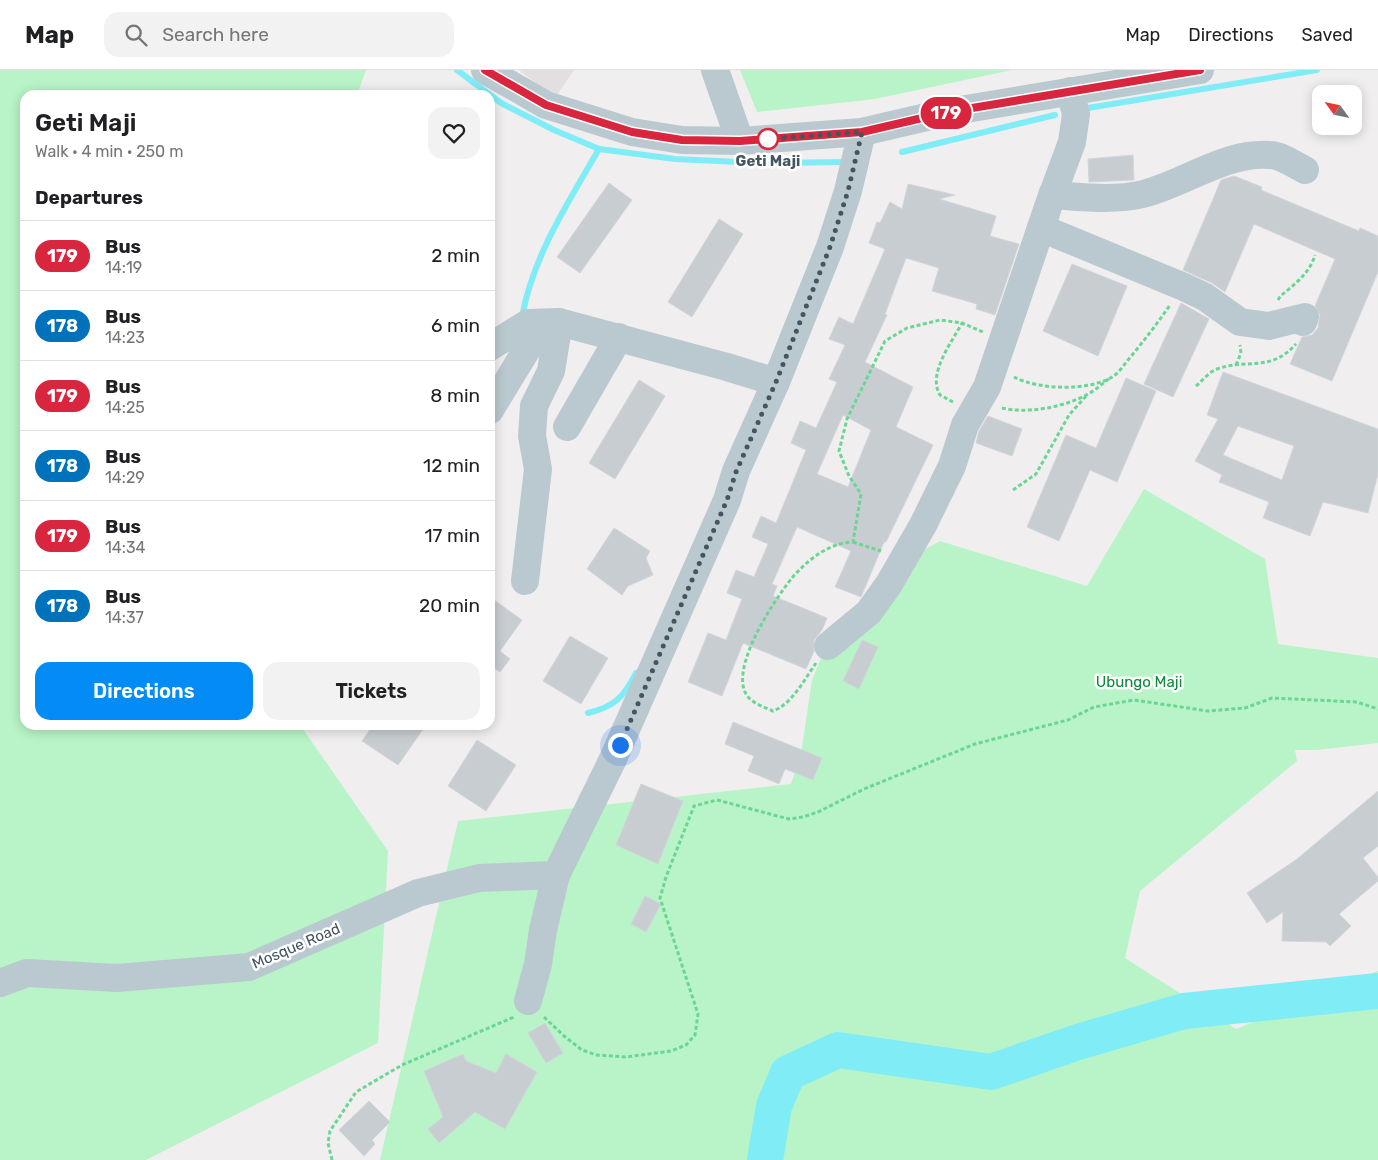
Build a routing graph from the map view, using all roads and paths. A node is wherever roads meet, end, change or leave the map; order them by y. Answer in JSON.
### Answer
{"nodes":[{"id":1,"x":485,"y":70,"type":"edge"},
{"id":2,"x":715,"y":70,"type":"edge"},
{"id":3,"x":1200,"y":70,"type":"edge"},
{"id":4,"x":1070,"y":91,"type":"junction"},
{"id":5,"x":862,"y":132,"type":"junction"},
{"id":6,"x":740,"y":141,"type":"junction"},
{"id":7,"x":1305,"y":170,"type":"dead end"},
{"id":8,"x":1052,"y":195,"type":"junction"},
{"id":9,"x":1041,"y":228,"type":"junction"},
{"id":10,"x":1315,"y":254,"type":"dead end"},
{"id":11,"x":1184,"y":287,"type":"junction"},
{"id":12,"x":551,"y":322,"type":"junction"},
{"id":13,"x":1303,"y":322,"type":"joint"},
{"id":14,"x":962,"y":323,"type":"junction"},
{"id":15,"x":1269,"y":326,"type":"junction"},
{"id":16,"x":619,"y":337,"type":"junction"},
{"id":17,"x":495,"y":344,"type":"edge"},
{"id":18,"x":998,"y":352,"type":"junction"},
{"id":19,"x":776,"y":382,"type":"junction"},
{"id":20,"x":1196,"y":386,"type":"dead end"},
{"id":21,"x":1088,"y":394,"type":"dead end"},
{"id":22,"x":495,"y":403,"type":"edge"},
{"id":23,"x":954,"y":403,"type":"dead end"},
{"id":24,"x":567,"y":427,"type":"dead end"},
{"id":25,"x":1013,"y":490,"type":"dead end"},
{"id":26,"x":525,"y":581,"type":"dead end"},
{"id":27,"x":828,"y":646,"type":"joint"},
{"id":28,"x":1378,"y":709,"type":"edge"},
{"id":29,"x":556,"y":875,"type":"junction"},
{"id":30,"x":0,"y":983,"type":"edge"},
{"id":31,"x":521,"y":1009,"type":"junction"},
{"id":32,"x":332,"y":1160,"type":"edge"}],
"edges":[{"from":1,"to":6,"type":"street"},
{"from":2,"to":6,"type":"street"},
{"from":3,"to":4,"type":"street"},
{"from":4,"to":5,"type":"street"},
{"from":4,"to":8,"type":"street"},
{"from":5,"to":6,"type":"street"},
{"from":5,"to":19,"type":"street"},
{"from":7,"to":8,"type":"street"},
{"from":8,"to":9,"type":"street"},
{"from":9,"to":11,"type":"street"},
{"from":9,"to":18,"type":"street"},
{"from":10,"to":15,"type":"path"},
{"from":11,"to":15,"type":"street"},
{"from":11,"to":18,"type":"path"},
{"from":12,"to":16,"type":"street"},
{"from":12,"to":17,"type":"street"},
{"from":12,"to":22,"type":"street"},
{"from":12,"to":26,"type":"street"},
{"from":13,"to":15,"type":"street"},
{"from":13,"to":20,"type":"path"},
{"from":14,"to":18,"type":"path"},
{"from":14,"to":23,"type":"path"},
{"from":14,"to":27,"type":"path"},
{"from":16,"to":19,"type":"street"},
{"from":16,"to":24,"type":"street"},
{"from":18,"to":27,"type":"street"},
{"from":19,"to":29,"type":"street"},
{"from":21,"to":25,"type":"path"},
{"from":28,"to":31,"type":"path"},
{"from":29,"to":30,"type":"street","name":"Mosque Road"},
{"from":29,"to":31,"type":"street"},
{"from":31,"to":32,"type":"path"}]}
